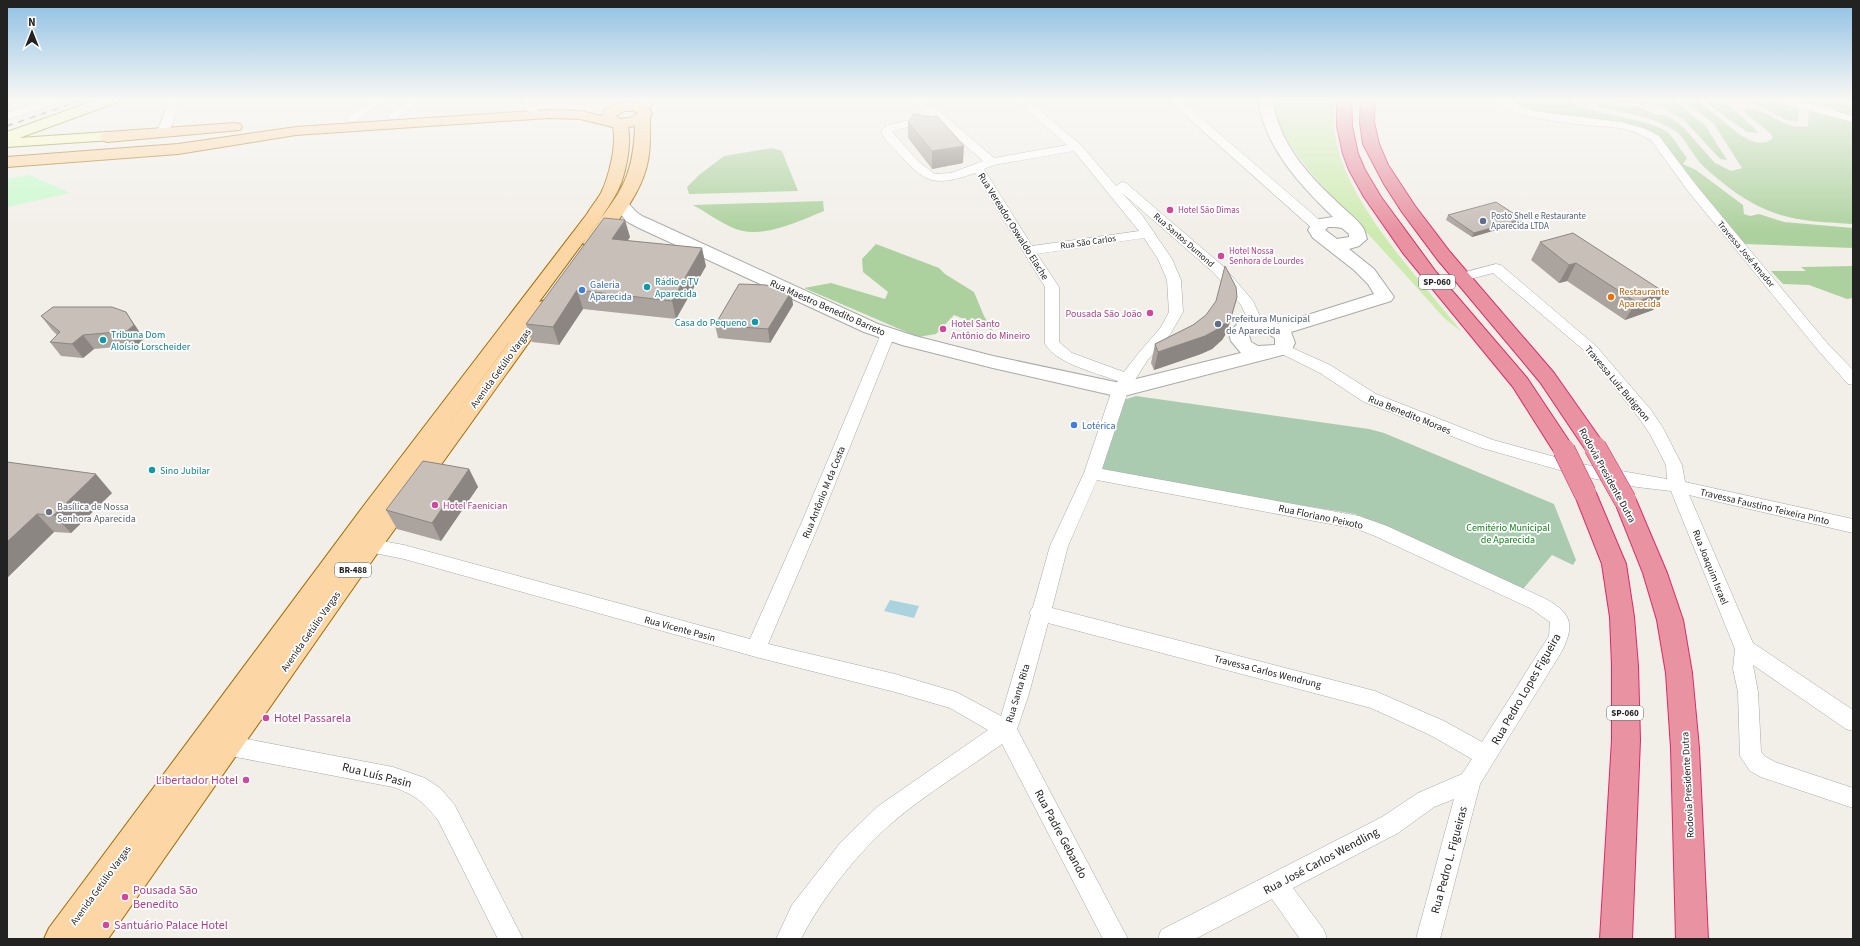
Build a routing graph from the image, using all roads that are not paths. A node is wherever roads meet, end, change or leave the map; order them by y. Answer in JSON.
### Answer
{"nodes":[{"id":1,"x":93,"y":143,"type":"edge"},
{"id":2,"x":180,"y":143,"type":"edge"},
{"id":3,"x":199,"y":143,"type":"edge"},
{"id":4,"x":642,"y":143,"type":"edge"},
{"id":5,"x":895,"y":143,"type":"edge"},
{"id":6,"x":970,"y":143,"type":"edge"},
{"id":7,"x":1072,"y":143,"type":"edge"},
{"id":8,"x":1222,"y":143,"type":"edge"},
{"id":9,"x":1280,"y":143,"type":"edge"},
{"id":10,"x":1349,"y":143,"type":"edge"},
{"id":11,"x":1371,"y":143,"type":"edge"},
{"id":12,"x":1659,"y":143,"type":"edge"},
{"id":13,"x":621,"y":145,"type":"edge"},
{"id":14,"x":192,"y":147,"type":"junction"},
{"id":15,"x":1077,"y":147,"type":"junction"},
{"id":16,"x":7,"y":151,"type":"edge"},
{"id":17,"x":7,"y":162,"type":"edge"},
{"id":18,"x":991,"y":162,"type":"junction"},
{"id":19,"x":978,"y":169,"type":"junction"},
{"id":20,"x":1098,"y":169,"type":"junction"},
{"id":21,"x":1325,"y":201,"type":"junction"},
{"id":22,"x":621,"y":204,"type":"junction"},
{"id":23,"x":1320,"y":230,"type":"junction"},
{"id":24,"x":1358,"y":233,"type":"junction"},
{"id":25,"x":1148,"y":234,"type":"junction"},
{"id":26,"x":1028,"y":251,"type":"junction"},
{"id":27,"x":1463,"y":277,"type":"junction"},
{"id":28,"x":549,"y":287,"type":"junction"},
{"id":29,"x":1385,"y":297,"type":"junction"},
{"id":30,"x":1257,"y":325,"type":"junction"},
{"id":31,"x":1278,"y":330,"type":"junction"},
{"id":32,"x":888,"y":334,"type":"junction"},
{"id":33,"x":1239,"y":334,"type":"junction"},
{"id":34,"x":1277,"y":351,"type":"junction"},
{"id":35,"x":1218,"y":364,"type":"junction"},
{"id":36,"x":1853,"y":380,"type":"edge"},
{"id":37,"x":1123,"y":384,"type":"junction"},
{"id":38,"x":1092,"y":473,"type":"junction"},
{"id":39,"x":1677,"y":486,"type":"junction"},
{"id":40,"x":1853,"y":526,"type":"edge"},
{"id":41,"x":360,"y":544,"type":"junction"},
{"id":42,"x":1537,"y":603,"type":"joint"},
{"id":43,"x":1039,"y":613,"type":"junction"},
{"id":44,"x":756,"y":649,"type":"junction"},
{"id":45,"x":1745,"y":649,"type":"junction"},
{"id":46,"x":1853,"y":722,"type":"edge"},
{"id":47,"x":1006,"y":730,"type":"junction"},
{"id":48,"x":217,"y":743,"type":"junction"},
{"id":49,"x":1487,"y":756,"type":"junction"},
{"id":50,"x":1470,"y":781,"type":"junction"},
{"id":51,"x":1853,"y":798,"type":"edge"},
{"id":52,"x":1277,"y":885,"type":"junction"},
{"id":53,"x":60,"y":939,"type":"edge"},
{"id":54,"x":89,"y":939,"type":"edge"},
{"id":55,"x":511,"y":939,"type":"edge"},
{"id":56,"x":788,"y":939,"type":"edge"},
{"id":57,"x":1116,"y":939,"type":"edge"},
{"id":58,"x":1170,"y":939,"type":"edge"},
{"id":59,"x":1315,"y":939,"type":"edge"},
{"id":60,"x":1428,"y":939,"type":"edge"},
{"id":61,"x":1616,"y":939,"type":"edge"},
{"id":62,"x":1692,"y":939,"type":"edge"}],
"edges":[{"from":1,"to":16,"type":"main road"},
{"from":2,"to":14,"type":"main road"},
{"from":3,"to":14,"type":"main road"},
{"from":4,"to":22,"type":"main road","name":"Avenida Getúlio Vargas"},
{"from":5,"to":19,"type":"street"},
{"from":6,"to":18,"type":"street"},
{"from":7,"to":15,"type":"street"},
{"from":8,"to":23,"type":"street"},
{"from":9,"to":21,"type":"street"},
{"from":10,"to":61,"type":"highway","number":"SP-060","bridge":true},
{"from":11,"to":27,"type":"highway","name":"Rodovia Presidente Dutra","number":"SP-060"},
{"from":12,"to":36,"type":"street","name":"Travessa José Amador"},
{"from":13,"to":28,"type":"main road","name":"Avenida Getúlio Vargas","number":"BR-488"},
{"from":14,"to":17,"type":"main road"},
{"from":15,"to":18,"type":"street"},
{"from":15,"to":20,"type":"street"},
{"from":18,"to":19,"type":"street"},
{"from":19,"to":26,"type":"street","name":"Rua Vereador Oswaldo Elache"},
{"from":20,"to":25,"type":"street","name":"Rua Santa Rita"},
{"from":20,"to":30,"type":"street","name":"Rua Santos Dumond"},
{"from":21,"to":23,"type":"street"},
{"from":21,"to":24,"type":"street"},
{"from":22,"to":28,"type":"main road","name":"Avenida Getúlio Vargas","number":"BR-488"},
{"from":22,"to":32,"type":"street","name":"Rua Maestro Benedito Barreto"},
{"from":23,"to":24,"type":"street"},
{"from":23,"to":29,"type":"street"},
{"from":24,"to":29,"type":"street"},
{"from":25,"to":26,"type":"street","name":"Rua São Carlos"},
{"from":25,"to":37,"type":"street","name":"Rua Santa Rita"},
{"from":26,"to":37,"type":"street","name":"Rua Vereador Oswaldo Elache"},
{"from":27,"to":39,"type":"street","name":"Travessa Luiz Butignon"},
{"from":27,"to":62,"type":"highway","name":"Rodovia Presidente Dutra","number":"SP-060","bridge":true},
{"from":28,"to":41,"type":"main road","name":"Avenida Getúlio Vargas","number":"BR-488"},
{"from":29,"to":31,"type":"street"},
{"from":30,"to":31,"type":"street"},
{"from":30,"to":33,"type":"street"},
{"from":31,"to":34,"type":"street"},
{"from":32,"to":37,"type":"street","name":"Rua Maestro Benedito Barreto"},
{"from":32,"to":44,"type":"street","name":"Rua Antônio M da Costa"},
{"from":33,"to":34,"type":"street"},
{"from":33,"to":35,"type":"street"},
{"from":34,"to":35,"type":"street"},
{"from":34,"to":39,"type":"street","name":"Rua Benedito Moraes"},
{"from":35,"to":37,"type":"street"},
{"from":37,"to":38,"type":"street","name":"Rua Santa Rita"},
{"from":38,"to":42,"type":"street","name":"Rua Floriano Peixoto"},
{"from":38,"to":43,"type":"street","name":"Rua Santa Rita"},
{"from":39,"to":40,"type":"street","name":"Travessa Faustino Teixeira Pinto"},
{"from":39,"to":45,"type":"street","name":"Rua Joaquim Israel"},
{"from":41,"to":44,"type":"street","name":"Rua Vicente Pasin"},
{"from":41,"to":48,"type":"main road","name":"Avenida Getúlio Vargas","number":"BR-488"},
{"from":42,"to":49,"type":"street","name":"Rua Pedro Lopes Figueira"},
{"from":43,"to":47,"type":"street","name":"Rua Santa Rita"},
{"from":43,"to":49,"type":"street","name":"Travessa Carlos Wendrung"},
{"from":44,"to":47,"type":"street","name":"Rua Vicente Pasin"},
{"from":45,"to":46,"type":"street"},
{"from":45,"to":51,"type":"street","name":"Rua Joaquim Israel"},
{"from":47,"to":56,"type":"street","name":"Rua Santa Rita"},
{"from":47,"to":57,"type":"street","name":"Rua Padre Gebando"},
{"from":48,"to":53,"type":"main road","name":"Avenida Getúlio Vargas","number":"BR-488"},
{"from":48,"to":54,"type":"main road","name":"Avenida Getúlio Vargas","number":"BR-488"},
{"from":48,"to":55,"type":"street","name":"Rua Luís Pasin"},
{"from":49,"to":50,"type":"street","name":"Rua Pedro Lopes Figueira"},
{"from":50,"to":52,"type":"street","name":"Rua José Carlos Wendling"},
{"from":50,"to":60,"type":"street","name":"Rua Pedro L. Figueiras"},
{"from":52,"to":58,"type":"street","name":"Rua José Carlos Wendling"},
{"from":52,"to":59,"type":"street"}]}
